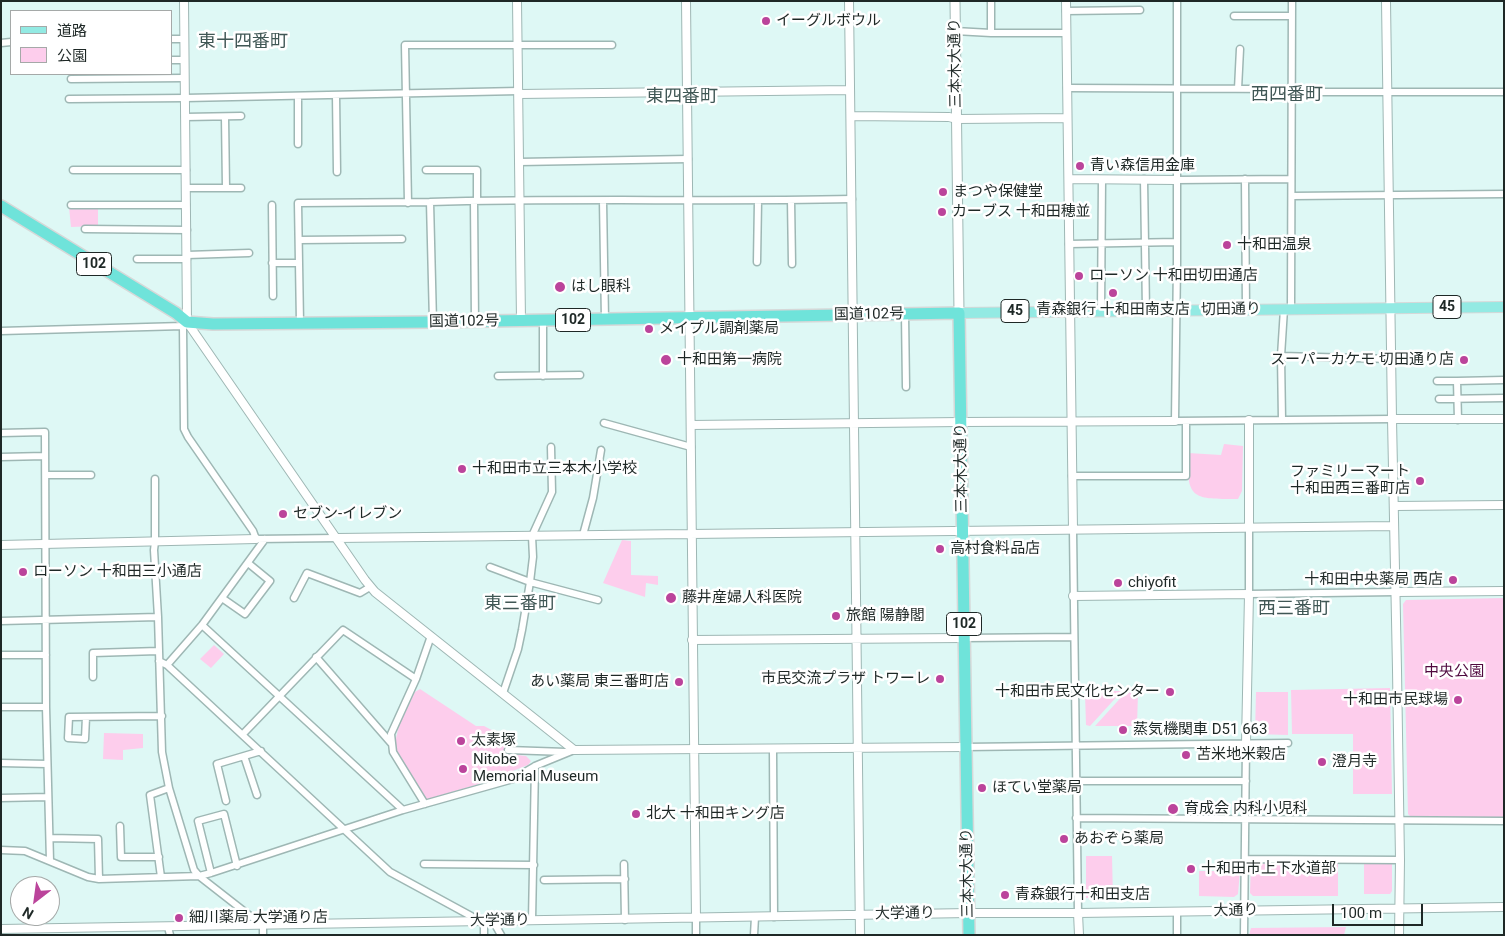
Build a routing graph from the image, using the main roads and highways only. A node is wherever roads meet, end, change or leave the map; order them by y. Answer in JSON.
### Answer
{"nodes":[{"id":1,"x":955,"y":1,"type":"edge"},
{"id":2,"x":1,"y":206,"type":"edge"},
{"id":3,"x":1504,"y":307,"type":"edge"},
{"id":4,"x":959,"y":313,"type":"junction"},
{"id":5,"x":969,"y":935,"type":"edge"}],
"edges":[{"from":1,"to":4,"type":"main road","name":"三本木大通り"},
{"from":2,"to":4,"type":"highway","name":"国道102号","number":"102"},
{"from":3,"to":4,"type":"main road","name":"切田通り","number":"45"},
{"from":4,"to":5,"type":"highway","name":"三本木大通り","number":"102"}]}
